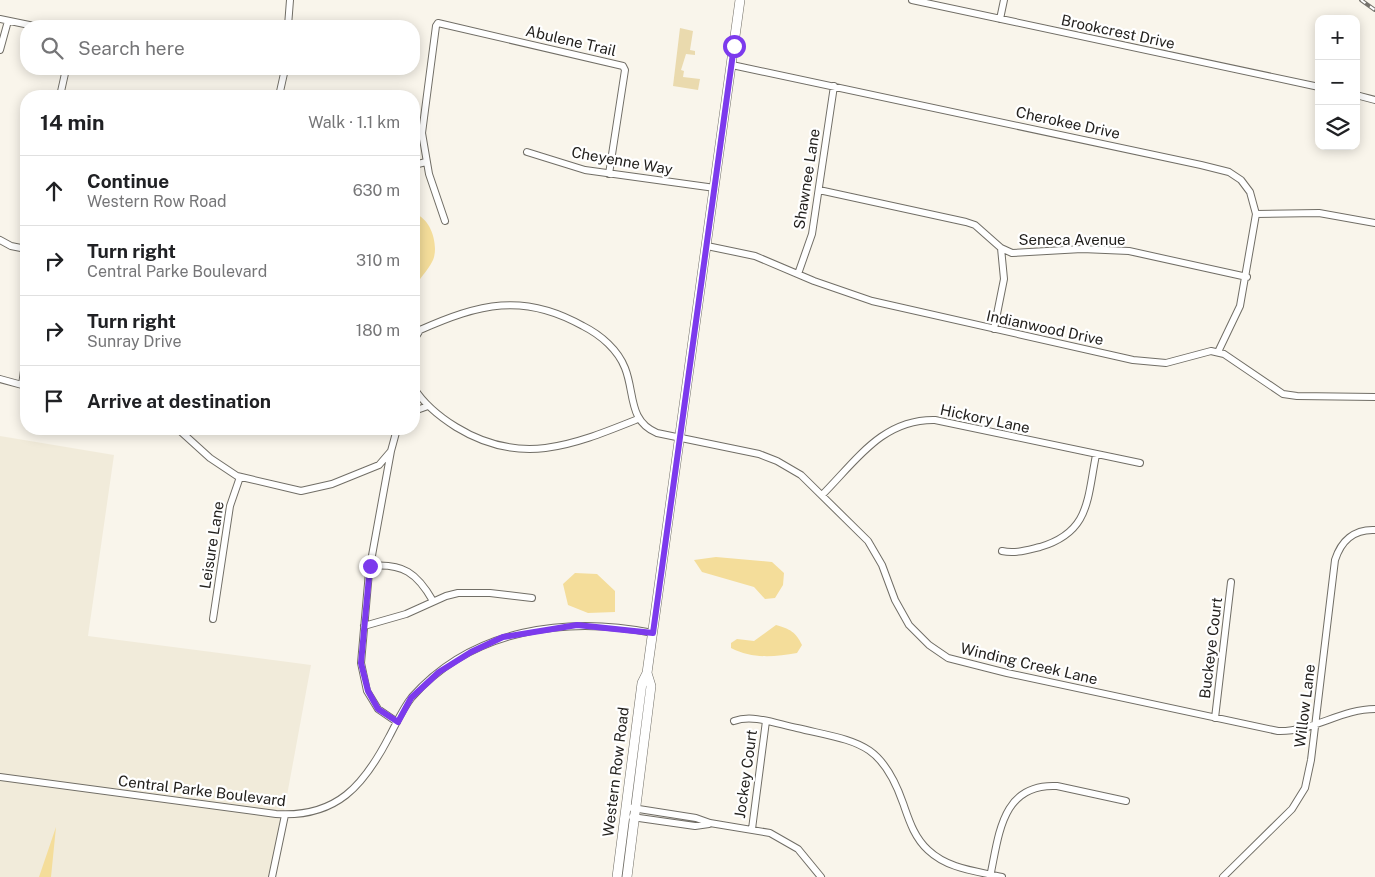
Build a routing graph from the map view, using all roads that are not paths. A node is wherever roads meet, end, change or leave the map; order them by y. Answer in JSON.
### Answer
{"nodes":[{"id":1,"x":290,"y":0,"type":"edge"},
{"id":2,"x":740,"y":0,"type":"edge"},
{"id":3,"x":912,"y":0,"type":"edge"},
{"id":4,"x":1004,"y":0,"type":"edge"},
{"id":5,"x":0,"y":19,"type":"edge"},
{"id":6,"x":288,"y":20,"type":"edge"},
{"id":7,"x":1000,"y":20,"type":"junction"},
{"id":8,"x":8,"y":21,"type":"junction"},
{"id":9,"x":20,"y":23,"type":"edge"},
{"id":10,"x":0,"y":50,"type":"edge"},
{"id":11,"x":732,"y":65,"type":"junction"},
{"id":12,"x":65,"y":75,"type":"edge"},
{"id":13,"x":284,"y":75,"type":"edge"},
{"id":14,"x":834,"y":86,"type":"junction"},
{"id":15,"x":1315,"y":86,"type":"edge"},
{"id":16,"x":61,"y":90,"type":"edge"},
{"id":17,"x":280,"y":90,"type":"edge"},
{"id":18,"x":1360,"y":96,"type":"edge"},
{"id":19,"x":1375,"y":100,"type":"edge"},
{"id":20,"x":527,"y":152,"type":"dead end"},
{"id":21,"x":426,"y":162,"type":"junction"},
{"id":22,"x":420,"y":164,"type":"edge"},
{"id":23,"x":609,"y":174,"type":"junction"},
{"id":24,"x":715,"y":188,"type":"junction"},
{"id":25,"x":819,"y":190,"type":"junction"},
{"id":26,"x":1256,"y":214,"type":"junction"},
{"id":27,"x":445,"y":221,"type":"dead end"},
{"id":28,"x":1375,"y":223,"type":"edge"},
{"id":29,"x":0,"y":240,"type":"edge"},
{"id":30,"x":707,"y":246,"type":"junction"},
{"id":31,"x":20,"y":248,"type":"edge"},
{"id":32,"x":1000,"y":248,"type":"junction"},
{"id":33,"x":798,"y":274,"type":"junction"},
{"id":34,"x":1247,"y":276,"type":"junction"},
{"id":35,"x":420,"y":329,"type":"edge"},
{"id":36,"x":994,"y":329,"type":"junction"},
{"id":37,"x":1218,"y":352,"type":"junction"},
{"id":38,"x":0,"y":379,"type":"edge"},
{"id":39,"x":20,"y":384,"type":"edge"},
{"id":40,"x":420,"y":396,"type":"edge"},
{"id":41,"x":1375,"y":397,"type":"edge"},
{"id":42,"x":428,"y":406,"type":"junction"},
{"id":43,"x":420,"y":409,"type":"edge"},
{"id":44,"x":638,"y":419,"type":"junction"},
{"id":45,"x":185,"y":435,"type":"edge"},
{"id":46,"x":396,"y":435,"type":"edge"},
{"id":47,"x":679,"y":437,"type":"junction"},
{"id":48,"x":392,"y":451,"type":"junction"},
{"id":49,"x":1096,"y":455,"type":"junction"},
{"id":50,"x":1140,"y":463,"type":"dead end"},
{"id":51,"x":240,"y":477,"type":"junction"},
{"id":52,"x":822,"y":495,"type":"junction"},
{"id":53,"x":1375,"y":530,"type":"edge"},
{"id":54,"x":1002,"y":551,"type":"dead end"},
{"id":55,"x":370,"y":566,"type":"junction"},
{"id":56,"x":1231,"y":582,"type":"dead end"},
{"id":57,"x":532,"y":598,"type":"dead end"},
{"id":58,"x":433,"y":601,"type":"junction"},
{"id":59,"x":213,"y":618,"type":"dead end"},
{"id":60,"x":364,"y":626,"type":"junction"},
{"id":61,"x":653,"y":633,"type":"junction"},
{"id":62,"x":648,"y":673,"type":"junction"},
{"id":63,"x":1375,"y":709,"type":"edge"},
{"id":64,"x":1215,"y":718,"type":"junction"},
{"id":65,"x":766,"y":721,"type":"junction"},
{"id":66,"x":398,"y":722,"type":"junction"},
{"id":67,"x":734,"y":722,"type":"dead end"},
{"id":68,"x":1315,"y":724,"type":"junction"},
{"id":69,"x":0,"y":777,"type":"edge"},
{"id":70,"x":1126,"y":801,"type":"dead end"},
{"id":71,"x":625,"y":812,"type":"junction"},
{"id":72,"x":635,"y":813,"type":"junction"},
{"id":73,"x":285,"y":815,"type":"junction"},
{"id":74,"x":752,"y":829,"type":"junction"},
{"id":75,"x":990,"y":876,"type":"edge"},
{"id":76,"x":272,"y":877,"type":"edge"},
{"id":77,"x":617,"y":877,"type":"edge"},
{"id":78,"x":627,"y":877,"type":"edge"},
{"id":79,"x":821,"y":877,"type":"edge"},
{"id":80,"x":1002,"y":877,"type":"edge"},
{"id":81,"x":1223,"y":877,"type":"edge"}],
"edges":[{"from":1,"to":6,"type":"street"},
{"from":2,"to":11,"type":"street","name":"Western Row Road"},
{"from":3,"to":7,"type":"street","name":"Brookcrest Drive"},
{"from":4,"to":7,"type":"street"},
{"from":5,"to":8,"type":"street"},
{"from":7,"to":15,"type":"street","name":"Brookcrest Drive"},
{"from":8,"to":9,"type":"street"},
{"from":8,"to":10,"type":"street"},
{"from":11,"to":14,"type":"street","name":"Cherokee Drive"},
{"from":11,"to":24,"type":"street","name":"Western Row Road"},
{"from":12,"to":16,"type":"street"},
{"from":13,"to":17,"type":"street"},
{"from":14,"to":25,"type":"street","name":"Shawnee Lane"},
{"from":14,"to":26,"type":"street","name":"Cherokee Drive"},
{"from":18,"to":19,"type":"street"},
{"from":20,"to":23,"type":"street","name":"Cheyenne Way"},
{"from":21,"to":22,"type":"street"},
{"from":21,"to":23,"type":"street","name":"Abulene Trail"},
{"from":21,"to":27,"type":"street"},
{"from":23,"to":24,"type":"street","name":"Cheyenne Way"},
{"from":24,"to":30,"type":"street","name":"Western Row Road"},
{"from":25,"to":32,"type":"street","name":"Seneca Avenue"},
{"from":25,"to":33,"type":"street","name":"Shawnee Lane"},
{"from":26,"to":28,"type":"street"},
{"from":26,"to":34,"type":"street"},
{"from":29,"to":31,"type":"street"},
{"from":30,"to":33,"type":"street","name":"Indianwood Drive"},
{"from":30,"to":47,"type":"street","name":"Western Row Road"},
{"from":32,"to":34,"type":"street","name":"Seneca Avenue"},
{"from":32,"to":36,"type":"street"},
{"from":33,"to":36,"type":"street","name":"Indianwood Drive"},
{"from":34,"to":37,"type":"street"},
{"from":35,"to":44,"type":"street"},
{"from":36,"to":37,"type":"street","name":"Indianwood Drive"},
{"from":37,"to":41,"type":"street"},
{"from":38,"to":39,"type":"street"},
{"from":40,"to":42,"type":"street"},
{"from":42,"to":43,"type":"street"},
{"from":42,"to":44,"type":"street"},
{"from":44,"to":47,"type":"street","name":"Winding Creek Lane"},
{"from":45,"to":51,"type":"street"},
{"from":46,"to":48,"type":"street"},
{"from":47,"to":52,"type":"street","name":"Winding Creek Lane"},
{"from":47,"to":61,"type":"street","name":"Western Row Road"},
{"from":48,"to":51,"type":"street"},
{"from":48,"to":55,"type":"street"},
{"from":49,"to":50,"type":"street","name":"Hickory Lane"},
{"from":49,"to":52,"type":"street","name":"Hickory Lane"},
{"from":49,"to":54,"type":"street"},
{"from":51,"to":59,"type":"street","name":"Leisure Lane"},
{"from":52,"to":64,"type":"street","name":"Winding Creek Lane"},
{"from":53,"to":68,"type":"street","name":"Willow Lane"},
{"from":55,"to":58,"type":"street"},
{"from":55,"to":60,"type":"street"},
{"from":56,"to":64,"type":"street","name":"Buckeye Court"},
{"from":57,"to":58,"type":"street"},
{"from":58,"to":60,"type":"street"},
{"from":60,"to":66,"type":"street"},
{"from":61,"to":62,"type":"street","name":"Western Row Road"},
{"from":61,"to":66,"type":"street","name":"Central Parke Boulevard"},
{"from":62,"to":71,"type":"street","name":"Western Row Road"},
{"from":62,"to":72,"type":"street","name":"Western Row Road"},
{"from":63,"to":68,"type":"street","name":"Winding Creek Lane"},
{"from":64,"to":68,"type":"street","name":"Winding Creek Lane"},
{"from":65,"to":67,"type":"street"},
{"from":65,"to":74,"type":"street","name":"Jockey Court"},
{"from":65,"to":75,"type":"street"},
{"from":66,"to":73,"type":"street","name":"Central Parke Boulevard"},
{"from":68,"to":81,"type":"street","name":"Willow Lane"},
{"from":69,"to":73,"type":"street","name":"Central Parke Boulevard"},
{"from":70,"to":75,"type":"street"},
{"from":71,"to":72,"type":"street"},
{"from":71,"to":77,"type":"street","name":"Western Row Road"},
{"from":72,"to":74,"type":"street"},
{"from":72,"to":78,"type":"street","name":"Western Row Road"},
{"from":73,"to":76,"type":"street"},
{"from":74,"to":79,"type":"street"},
{"from":75,"to":80,"type":"street"}]}
